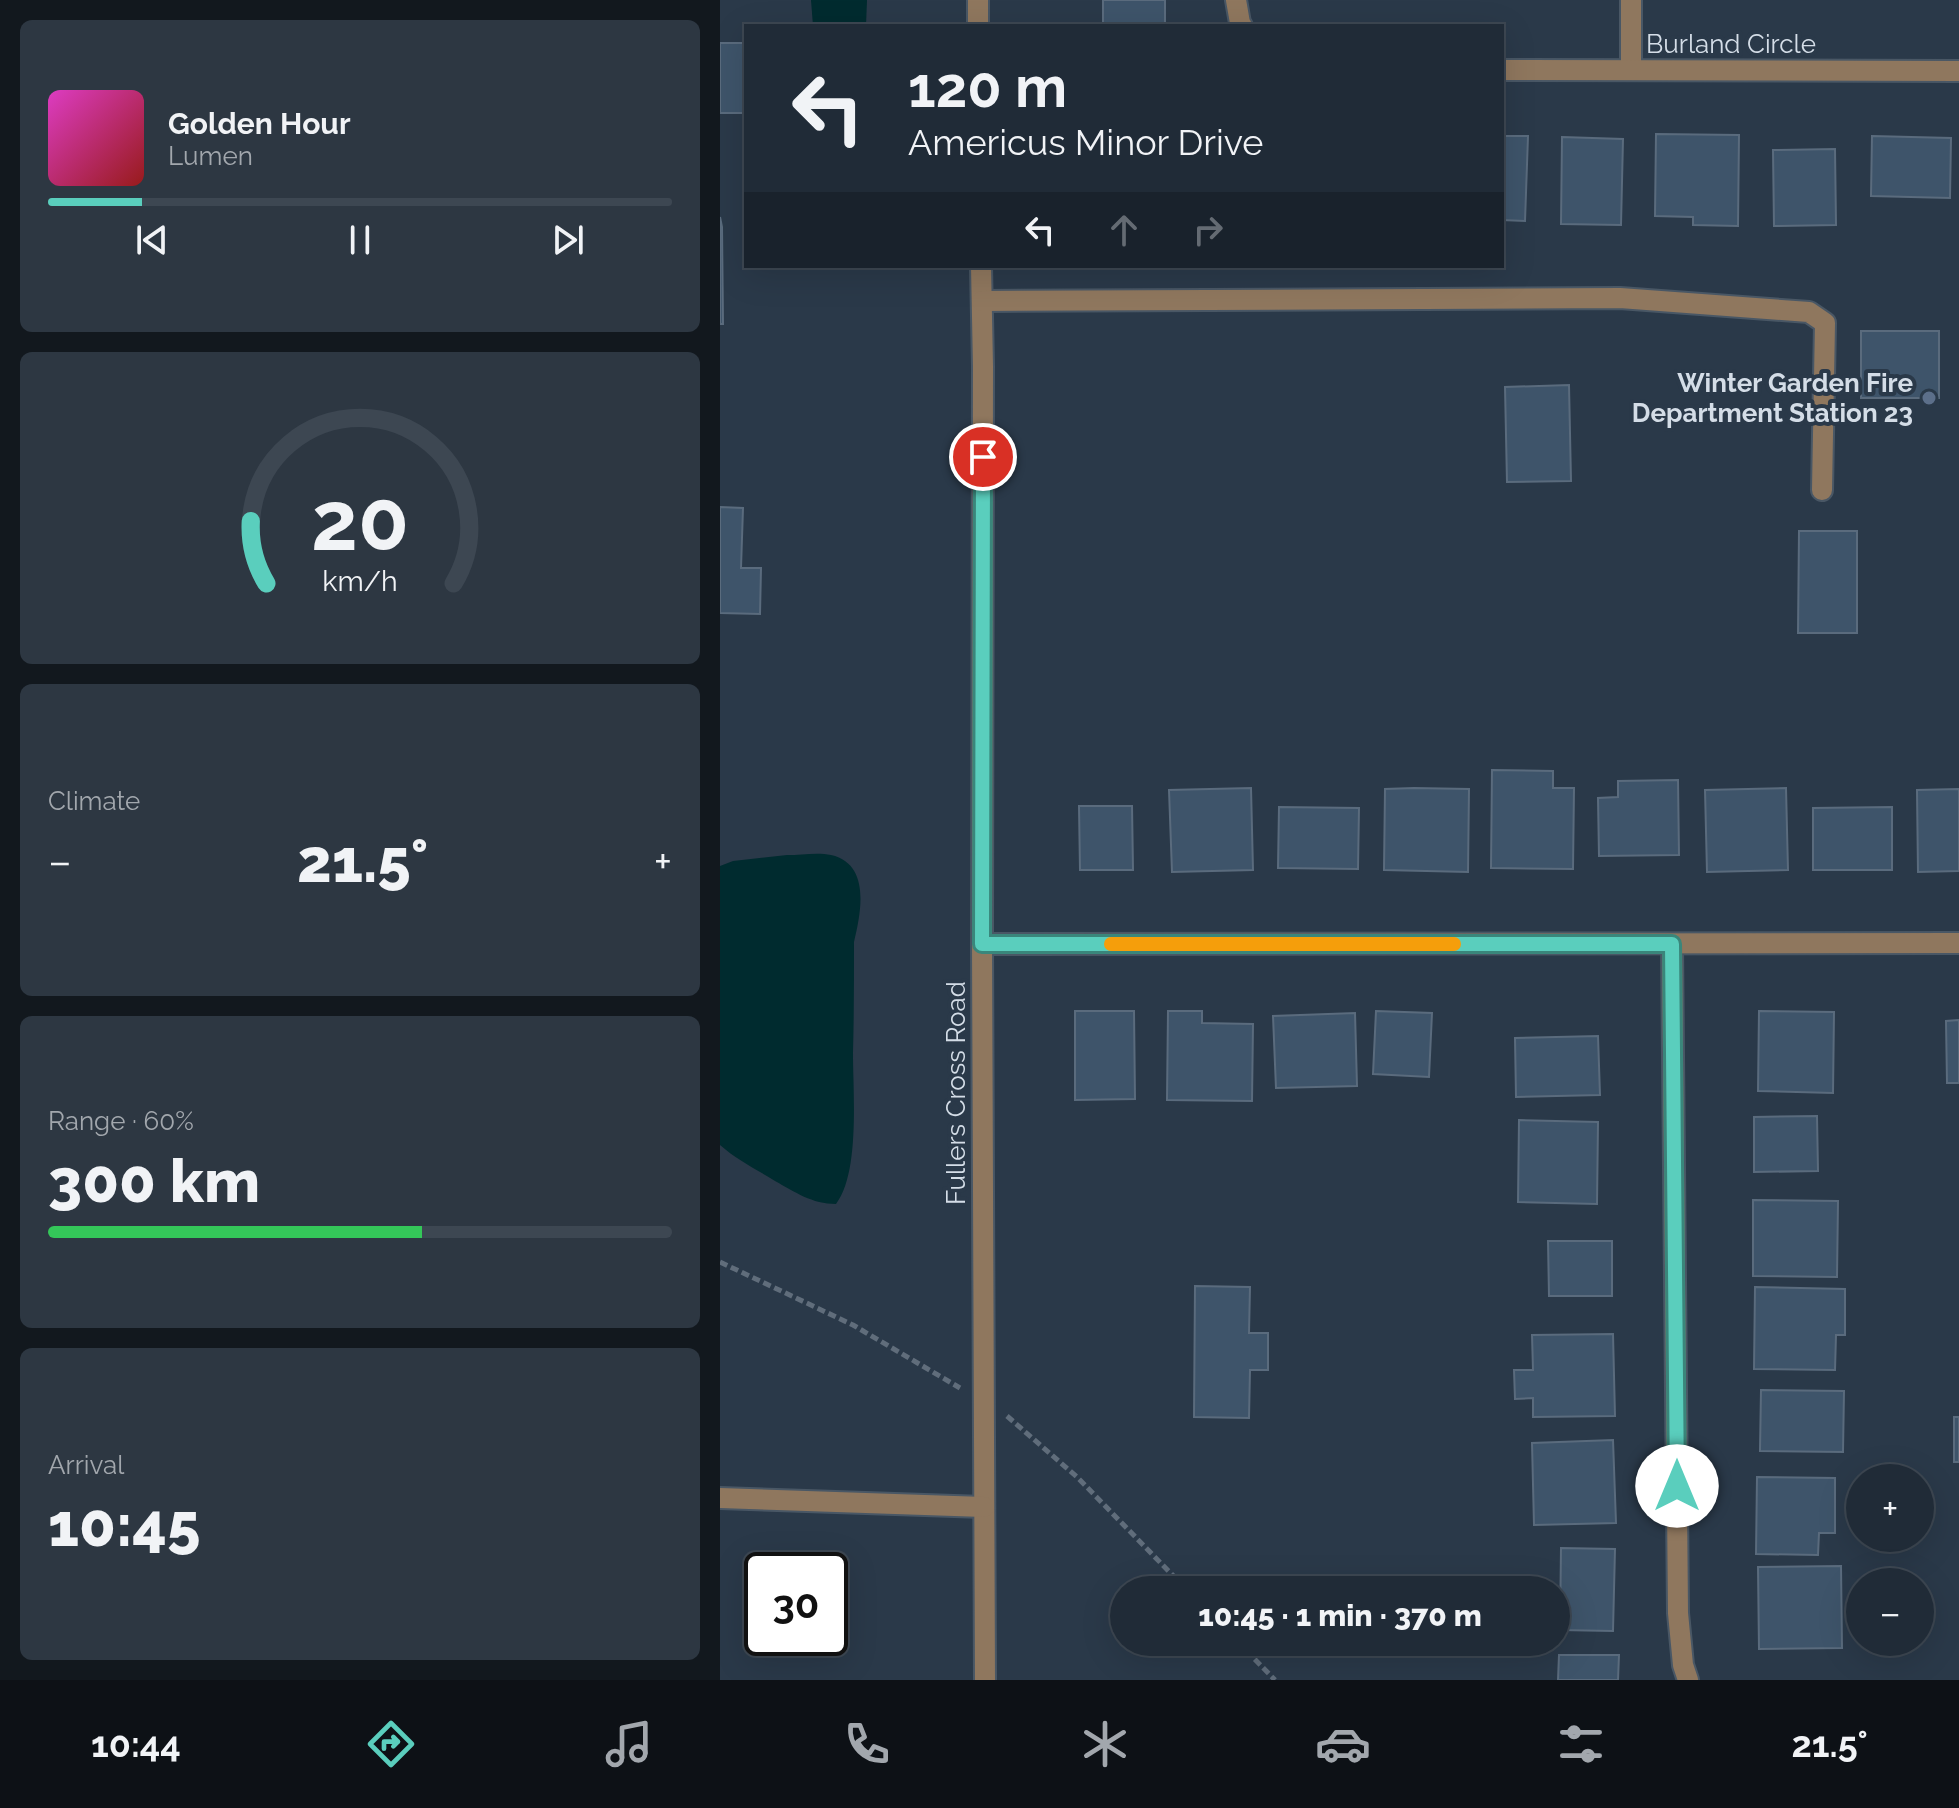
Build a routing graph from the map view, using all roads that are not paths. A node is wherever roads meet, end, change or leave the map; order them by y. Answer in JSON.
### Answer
{"nodes":[{"id":1,"x":978,"y":0,"type":"edge"},
{"id":2,"x":1236,"y":0,"type":"edge"},
{"id":3,"x":1631,"y":0,"type":"edge"},
{"id":4,"x":978,"y":24,"type":"edge"},
{"id":5,"x":1242,"y":24,"type":"edge"},
{"id":6,"x":1504,"y":70,"type":"edge"},
{"id":7,"x":1631,"y":70,"type":"junction"},
{"id":8,"x":1959,"y":71,"type":"edge"},
{"id":9,"x":981,"y":268,"type":"edge"},
{"id":10,"x":982,"y":301,"type":"junction"},
{"id":11,"x":1822,"y":490,"type":"dead end"},
{"id":12,"x":1959,"y":943,"type":"edge"},
{"id":13,"x":982,"y":944,"type":"junction"},
{"id":14,"x":1672,"y":944,"type":"junction"},
{"id":15,"x":720,"y":1498,"type":"edge"},
{"id":16,"x":984,"y":1507,"type":"junction"},
{"id":17,"x":985,"y":1680,"type":"edge"},
{"id":18,"x":1688,"y":1680,"type":"edge"}],
"edges":[{"from":1,"to":4,"type":"street"},
{"from":2,"to":5,"type":"street"},
{"from":3,"to":7,"type":"street"},
{"from":6,"to":7,"type":"street","name":"Burland Circle"},
{"from":7,"to":8,"type":"street","name":"Burland Circle"},
{"from":9,"to":10,"type":"street","name":"Fullers Cross Road"},
{"from":10,"to":11,"type":"street"},
{"from":10,"to":13,"type":"street","name":"Fullers Cross Road"},
{"from":12,"to":14,"type":"street"},
{"from":13,"to":14,"type":"street"},
{"from":13,"to":16,"type":"street","name":"Fullers Cross Road"},
{"from":14,"to":18,"type":"street"},
{"from":15,"to":16,"type":"street"},
{"from":16,"to":17,"type":"street","name":"Fullers Cross Road"}]}
